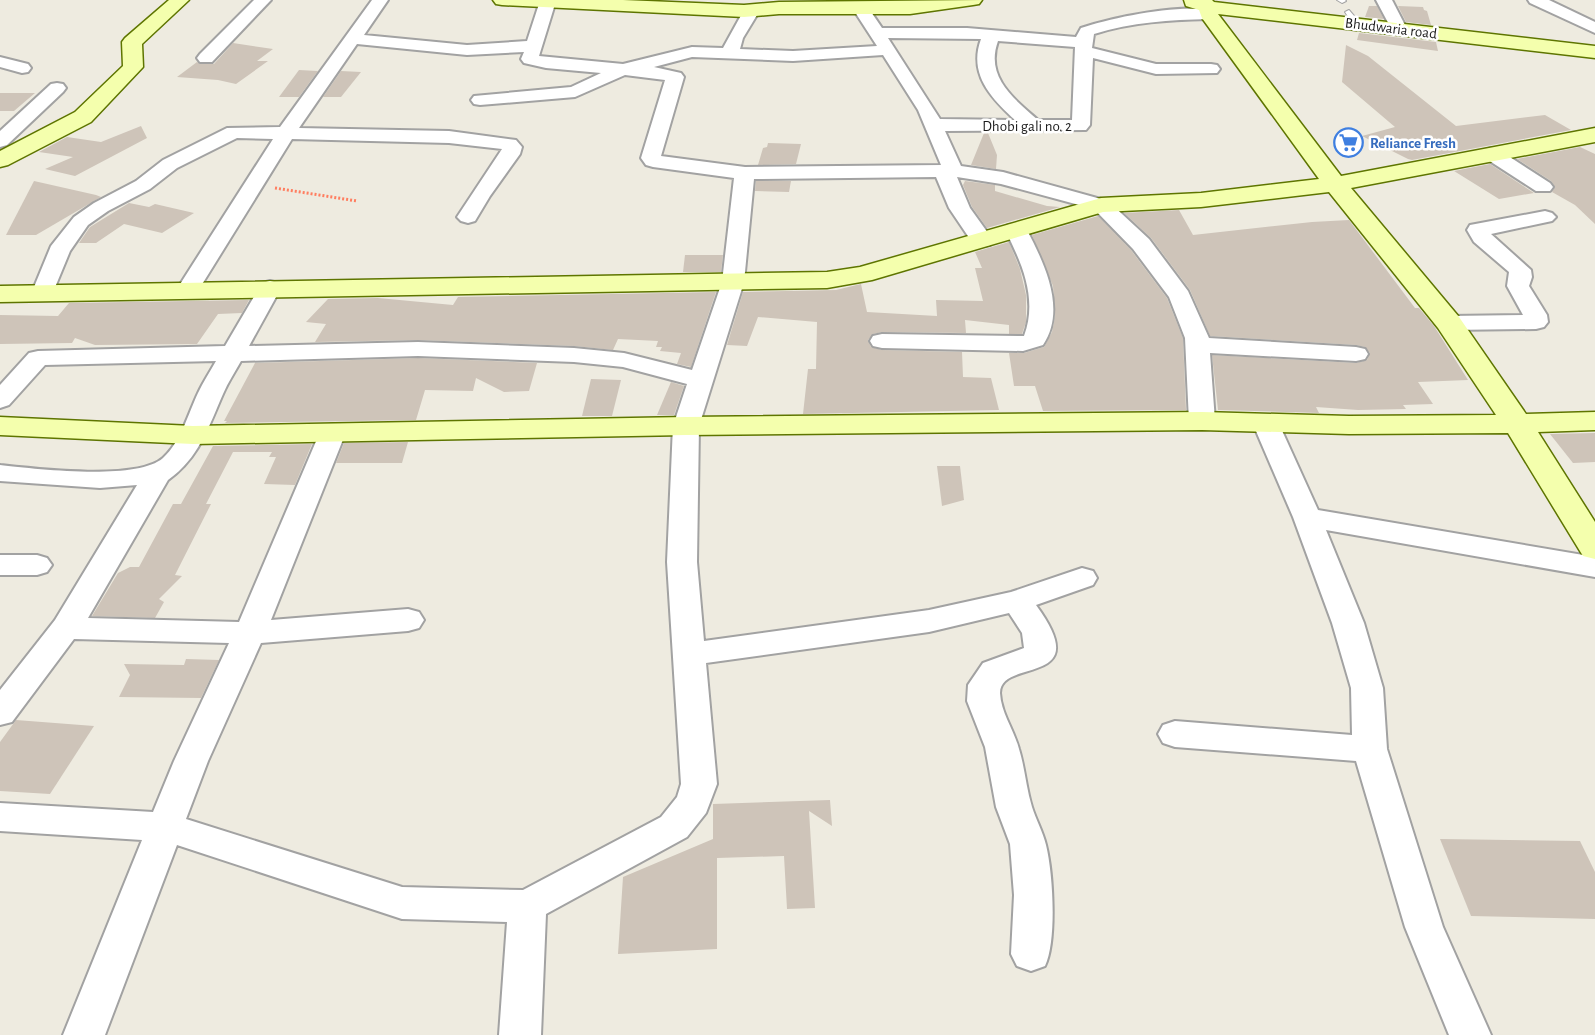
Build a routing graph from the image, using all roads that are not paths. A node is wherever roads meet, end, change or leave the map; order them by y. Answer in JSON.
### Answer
{"nodes":[{"id":1,"x":180,"y":0,"type":"edge"},
{"id":2,"x":263,"y":0,"type":"edge"},
{"id":3,"x":380,"y":0,"type":"edge"},
{"id":4,"x":502,"y":0,"type":"edge"},
{"id":5,"x":973,"y":0,"type":"edge"},
{"id":6,"x":1384,"y":0,"type":"edge"},
{"id":7,"x":1536,"y":0,"type":"edge"},
{"id":8,"x":1573,"y":0,"type":"edge"},
{"id":9,"x":555,"y":2,"type":"edge"},
{"id":10,"x":909,"y":4,"type":"edge"},
{"id":11,"x":1201,"y":5,"type":"edge"},
{"id":12,"x":861,"y":9,"type":"junction"},
{"id":13,"x":752,"y":10,"type":"junction"},
{"id":14,"x":1595,"y":10,"type":"edge"},
{"id":15,"x":1595,"y":28,"type":"edge"},
{"id":16,"x":1399,"y":29,"type":"junction"},
{"id":17,"x":876,"y":33,"type":"junction"},
{"id":18,"x":991,"y":36,"type":"junction"},
{"id":19,"x":352,"y":39,"type":"junction"},
{"id":20,"x":534,"y":46,"type":"junction"},
{"id":21,"x":1082,"y":47,"type":"junction"},
{"id":22,"x":888,"y":50,"type":"junction"},
{"id":23,"x":728,"y":52,"type":"junction"},
{"id":24,"x":1595,"y":52,"type":"edge"},
{"id":25,"x":206,"y":58,"type":"dead end"},
{"id":26,"x":0,"y":62,"type":"edge"},
{"id":27,"x":22,"y":68,"type":"dead end"},
{"id":28,"x":1211,"y":69,"type":"dead end"},
{"id":29,"x":621,"y":70,"type":"junction"},
{"id":30,"x":721,"y":71,"type":"dead end"},
{"id":31,"x":57,"y":88,"type":"dead end"},
{"id":32,"x":480,"y":100,"type":"dead end"},
{"id":33,"x":933,"y":125,"type":"junction"},
{"id":34,"x":1032,"y":125,"type":"junction"},
{"id":35,"x":285,"y":135,"type":"junction"},
{"id":36,"x":1595,"y":135,"type":"edge"},
{"id":37,"x":0,"y":141,"type":"edge"},
{"id":38,"x":1492,"y":154,"type":"junction"},
{"id":39,"x":0,"y":160,"type":"edge"},
{"id":40,"x":949,"y":171,"type":"junction"},
{"id":41,"x":745,"y":173,"type":"junction"},
{"id":42,"x":1335,"y":184,"type":"junction"},
{"id":43,"x":1544,"y":187,"type":"dead end"},
{"id":44,"x":1101,"y":205,"type":"junction"},
{"id":45,"x":468,"y":217,"type":"dead end"},
{"id":46,"x":1545,"y":217,"type":"dead end"},
{"id":47,"x":1016,"y":230,"type":"junction"},
{"id":48,"x":982,"y":240,"type":"junction"},
{"id":49,"x":733,"y":282,"type":"junction"},
{"id":50,"x":270,"y":288,"type":"junction"},
{"id":51,"x":188,"y":289,"type":"junction"},
{"id":52,"x":43,"y":292,"type":"junction"},
{"id":53,"x":2,"y":296,"type":"edge"},
{"id":54,"x":1449,"y":323,"type":"junction"},
{"id":55,"x":882,"y":341,"type":"dead end"},
{"id":56,"x":1198,"y":345,"type":"junction"},
{"id":57,"x":234,"y":353,"type":"junction"},
{"id":58,"x":1356,"y":354,"type":"dead end"},
{"id":59,"x":701,"y":380,"type":"junction"},
{"id":60,"x":0,"y":400,"type":"edge"},
{"id":61,"x":1202,"y":421,"type":"junction"},
{"id":62,"x":1595,"y":421,"type":"edge"},
{"id":63,"x":1266,"y":424,"type":"junction"},
{"id":64,"x":1518,"y":424,"type":"junction"},
{"id":65,"x":0,"y":426,"type":"edge"},
{"id":66,"x":686,"y":426,"type":"junction"},
{"id":67,"x":333,"y":432,"type":"junction"},
{"id":68,"x":193,"y":435,"type":"junction"},
{"id":69,"x":157,"y":475,"type":"junction"},
{"id":70,"x":6,"y":476,"type":"edge"},
{"id":71,"x":1307,"y":517,"type":"junction"},
{"id":72,"x":1586,"y":519,"type":"edge"},
{"id":73,"x":1595,"y":548,"type":"edge"},
{"id":74,"x":0,"y":565,"type":"edge"},
{"id":75,"x":37,"y":565,"type":"dead end"},
{"id":76,"x":1595,"y":567,"type":"edge"},
{"id":77,"x":1082,"y":578,"type":"dead end"},
{"id":78,"x":1017,"y":601,"type":"junction"},
{"id":79,"x":408,"y":620,"type":"dead end"},
{"id":80,"x":66,"y":628,"type":"junction"},
{"id":81,"x":250,"y":633,"type":"junction"},
{"id":82,"x":689,"y":654,"type":"junction"},
{"id":83,"x":0,"y":713,"type":"edge"},
{"id":84,"x":1175,"y":734,"type":"dead end"},
{"id":85,"x":1370,"y":749,"type":"junction"},
{"id":86,"x":0,"y":817,"type":"edge"},
{"id":87,"x":166,"y":826,"type":"junction"},
{"id":88,"x":527,"y":906,"type":"junction"},
{"id":89,"x":1032,"y":954,"type":"dead end"},
{"id":90,"x":84,"y":1035,"type":"edge"},
{"id":91,"x":520,"y":1035,"type":"edge"},
{"id":92,"x":1470,"y":1035,"type":"edge"}],
"edges":[{"from":1,"to":39,"type":"street"},
{"from":2,"to":25,"type":"street"},
{"from":3,"to":19,"type":"street"},
{"from":4,"to":9,"type":"street"},
{"from":5,"to":10,"type":"street"},
{"from":6,"to":16,"type":"street"},
{"from":7,"to":15,"type":"street"},
{"from":8,"to":14,"type":"street"},
{"from":9,"to":13,"type":"street"},
{"from":9,"to":20,"type":"street"},
{"from":10,"to":12,"type":"street"},
{"from":11,"to":16,"type":"street","name":"Bhudwaria road"},
{"from":11,"to":21,"type":"street"},
{"from":11,"to":42,"type":"street"},
{"from":12,"to":13,"type":"street"},
{"from":12,"to":17,"type":"street"},
{"from":13,"to":23,"type":"street"},
{"from":16,"to":24,"type":"street","name":"Bhudwaria road"},
{"from":17,"to":18,"type":"street"},
{"from":17,"to":22,"type":"street"},
{"from":18,"to":21,"type":"street"},
{"from":18,"to":34,"type":"street"},
{"from":19,"to":20,"type":"street"},
{"from":19,"to":35,"type":"street"},
{"from":20,"to":29,"type":"street"},
{"from":21,"to":28,"type":"street"},
{"from":21,"to":34,"type":"street","name":"Dhobi gali no. 2"},
{"from":22,"to":23,"type":"street"},
{"from":22,"to":33,"type":"street"},
{"from":23,"to":29,"type":"street"},
{"from":23,"to":30,"type":"street"},
{"from":26,"to":27,"type":"street"},
{"from":29,"to":32,"type":"street"},
{"from":29,"to":41,"type":"street"},
{"from":31,"to":37,"type":"street"},
{"from":33,"to":34,"type":"street","name":"Dhobi gali no. 2"},
{"from":33,"to":40,"type":"street"},
{"from":35,"to":45,"type":"street"},
{"from":35,"to":51,"type":"street"},
{"from":35,"to":52,"type":"street"},
{"from":36,"to":38,"type":"street"},
{"from":38,"to":42,"type":"street"},
{"from":38,"to":43,"type":"street"},
{"from":40,"to":41,"type":"street"},
{"from":40,"to":44,"type":"street"},
{"from":40,"to":48,"type":"street"},
{"from":41,"to":49,"type":"street"},
{"from":42,"to":44,"type":"street"},
{"from":42,"to":54,"type":"street"},
{"from":44,"to":47,"type":"street"},
{"from":44,"to":56,"type":"street"},
{"from":46,"to":54,"type":"street"},
{"from":47,"to":48,"type":"street"},
{"from":47,"to":55,"type":"street"},
{"from":48,"to":49,"type":"street"},
{"from":49,"to":50,"type":"street"},
{"from":49,"to":59,"type":"street"},
{"from":50,"to":51,"type":"street"},
{"from":50,"to":57,"type":"street"},
{"from":51,"to":52,"type":"street"},
{"from":52,"to":53,"type":"street"},
{"from":54,"to":64,"type":"street"},
{"from":56,"to":58,"type":"street"},
{"from":56,"to":61,"type":"street"},
{"from":57,"to":59,"type":"street"},
{"from":57,"to":60,"type":"street"},
{"from":57,"to":68,"type":"street"},
{"from":59,"to":66,"type":"street"},
{"from":61,"to":63,"type":"street"},
{"from":61,"to":66,"type":"street"},
{"from":62,"to":64,"type":"street"},
{"from":63,"to":64,"type":"street"},
{"from":63,"to":71,"type":"street"},
{"from":64,"to":72,"type":"street"},
{"from":65,"to":68,"type":"street"},
{"from":66,"to":67,"type":"street"},
{"from":66,"to":82,"type":"street"},
{"from":67,"to":68,"type":"street"},
{"from":67,"to":81,"type":"street"},
{"from":68,"to":69,"type":"street"},
{"from":69,"to":70,"type":"street"},
{"from":69,"to":80,"type":"street"},
{"from":71,"to":76,"type":"street"},
{"from":71,"to":85,"type":"street"},
{"from":72,"to":73,"type":"street"},
{"from":74,"to":75,"type":"street"},
{"from":77,"to":78,"type":"street"},
{"from":78,"to":82,"type":"street"},
{"from":78,"to":89,"type":"street"},
{"from":79,"to":81,"type":"street"},
{"from":80,"to":81,"type":"street"},
{"from":80,"to":83,"type":"street"},
{"from":81,"to":87,"type":"street"},
{"from":82,"to":88,"type":"street"},
{"from":84,"to":85,"type":"street"},
{"from":85,"to":92,"type":"street"},
{"from":86,"to":87,"type":"street"},
{"from":87,"to":88,"type":"street"},
{"from":87,"to":90,"type":"street"},
{"from":88,"to":91,"type":"street"}]}
